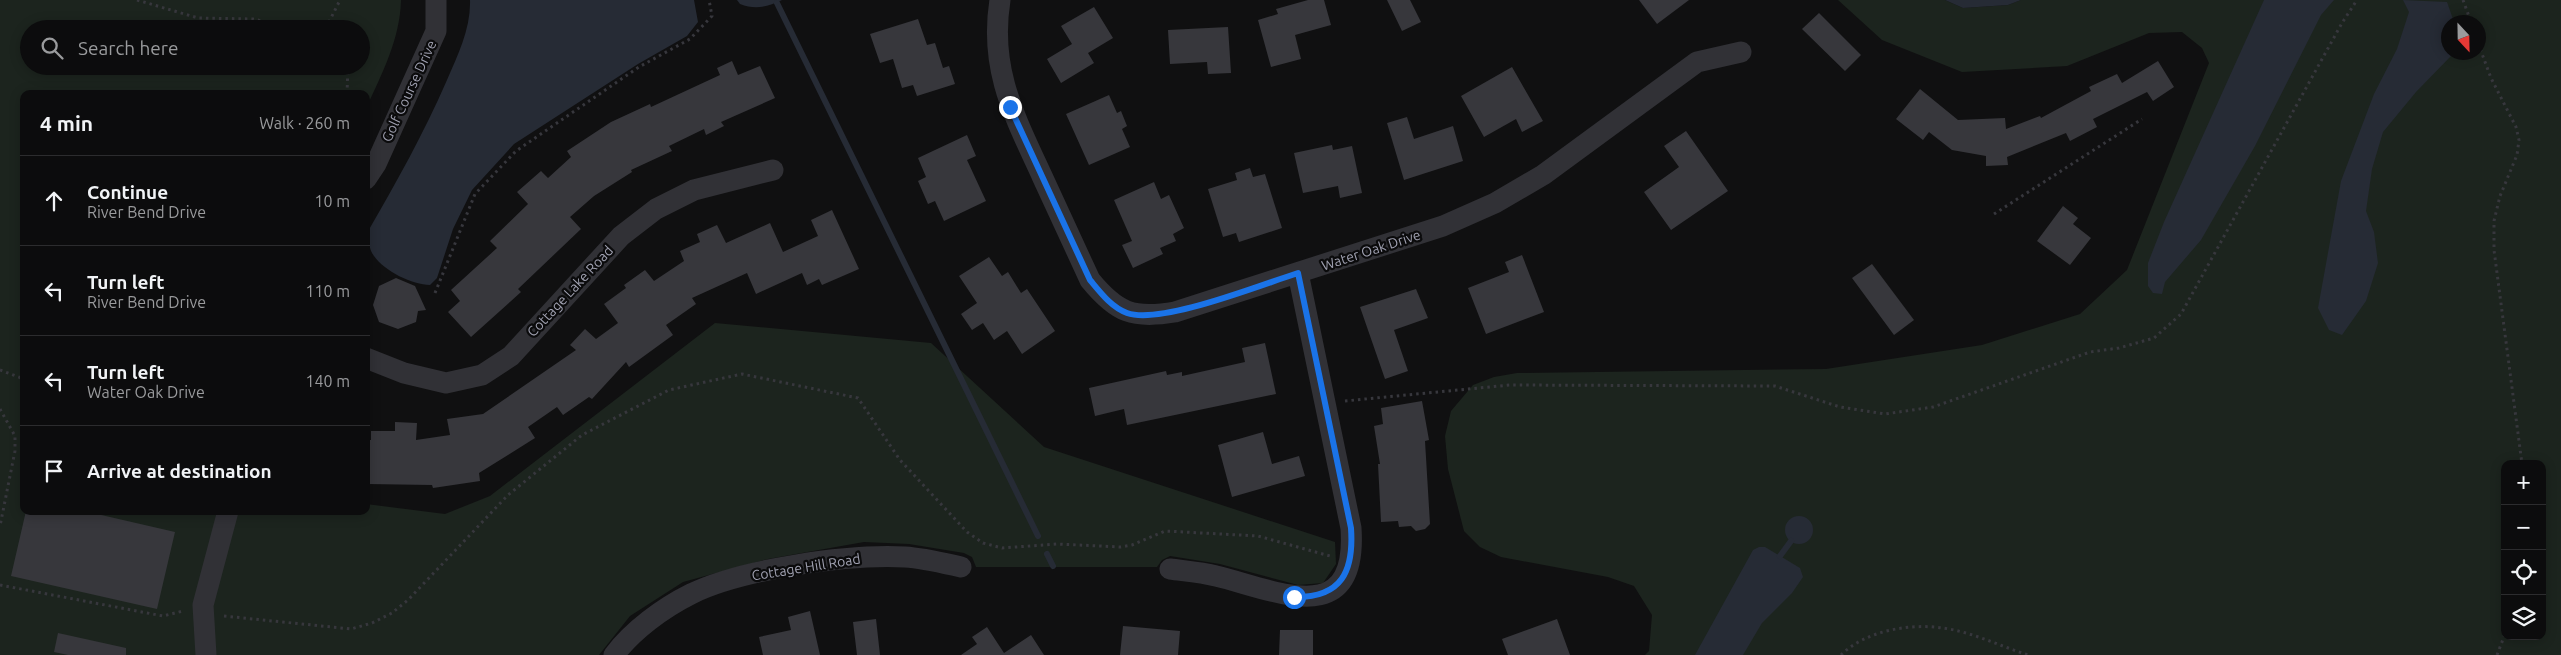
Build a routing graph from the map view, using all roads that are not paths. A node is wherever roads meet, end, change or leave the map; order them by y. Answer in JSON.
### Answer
{"nodes":[{"id":1,"x":436,"y":0,"type":"edge"},
{"id":2,"x":1000,"y":0,"type":"edge"},
{"id":3,"x":1740,"y":52,"type":"dead end"},
{"id":4,"x":773,"y":170,"type":"dead end"},
{"id":5,"x":370,"y":173,"type":"edge"},
{"id":6,"x":1298,"y":273,"type":"junction"},
{"id":7,"x":370,"y":360,"type":"edge"},
{"id":8,"x":227,"y":515,"type":"edge"},
{"id":9,"x":961,"y":567,"type":"dead end"},
{"id":10,"x":1170,"y":570,"type":"dead end"},
{"id":11,"x":206,"y":655,"type":"edge"},
{"id":12,"x":614,"y":655,"type":"edge"}],
"edges":[{"from":1,"to":5,"type":"street","name":"Golf Course Drive"},
{"from":2,"to":6,"type":"street","name":"Water Oak Drive"},
{"from":3,"to":6,"type":"street","name":"Water Oak Drive"},
{"from":4,"to":7,"type":"street","name":"Cottage Lake Road"},
{"from":6,"to":10,"type":"street"},
{"from":8,"to":11,"type":"street"},
{"from":9,"to":12,"type":"street","name":"Cottage Hill Road"}]}
